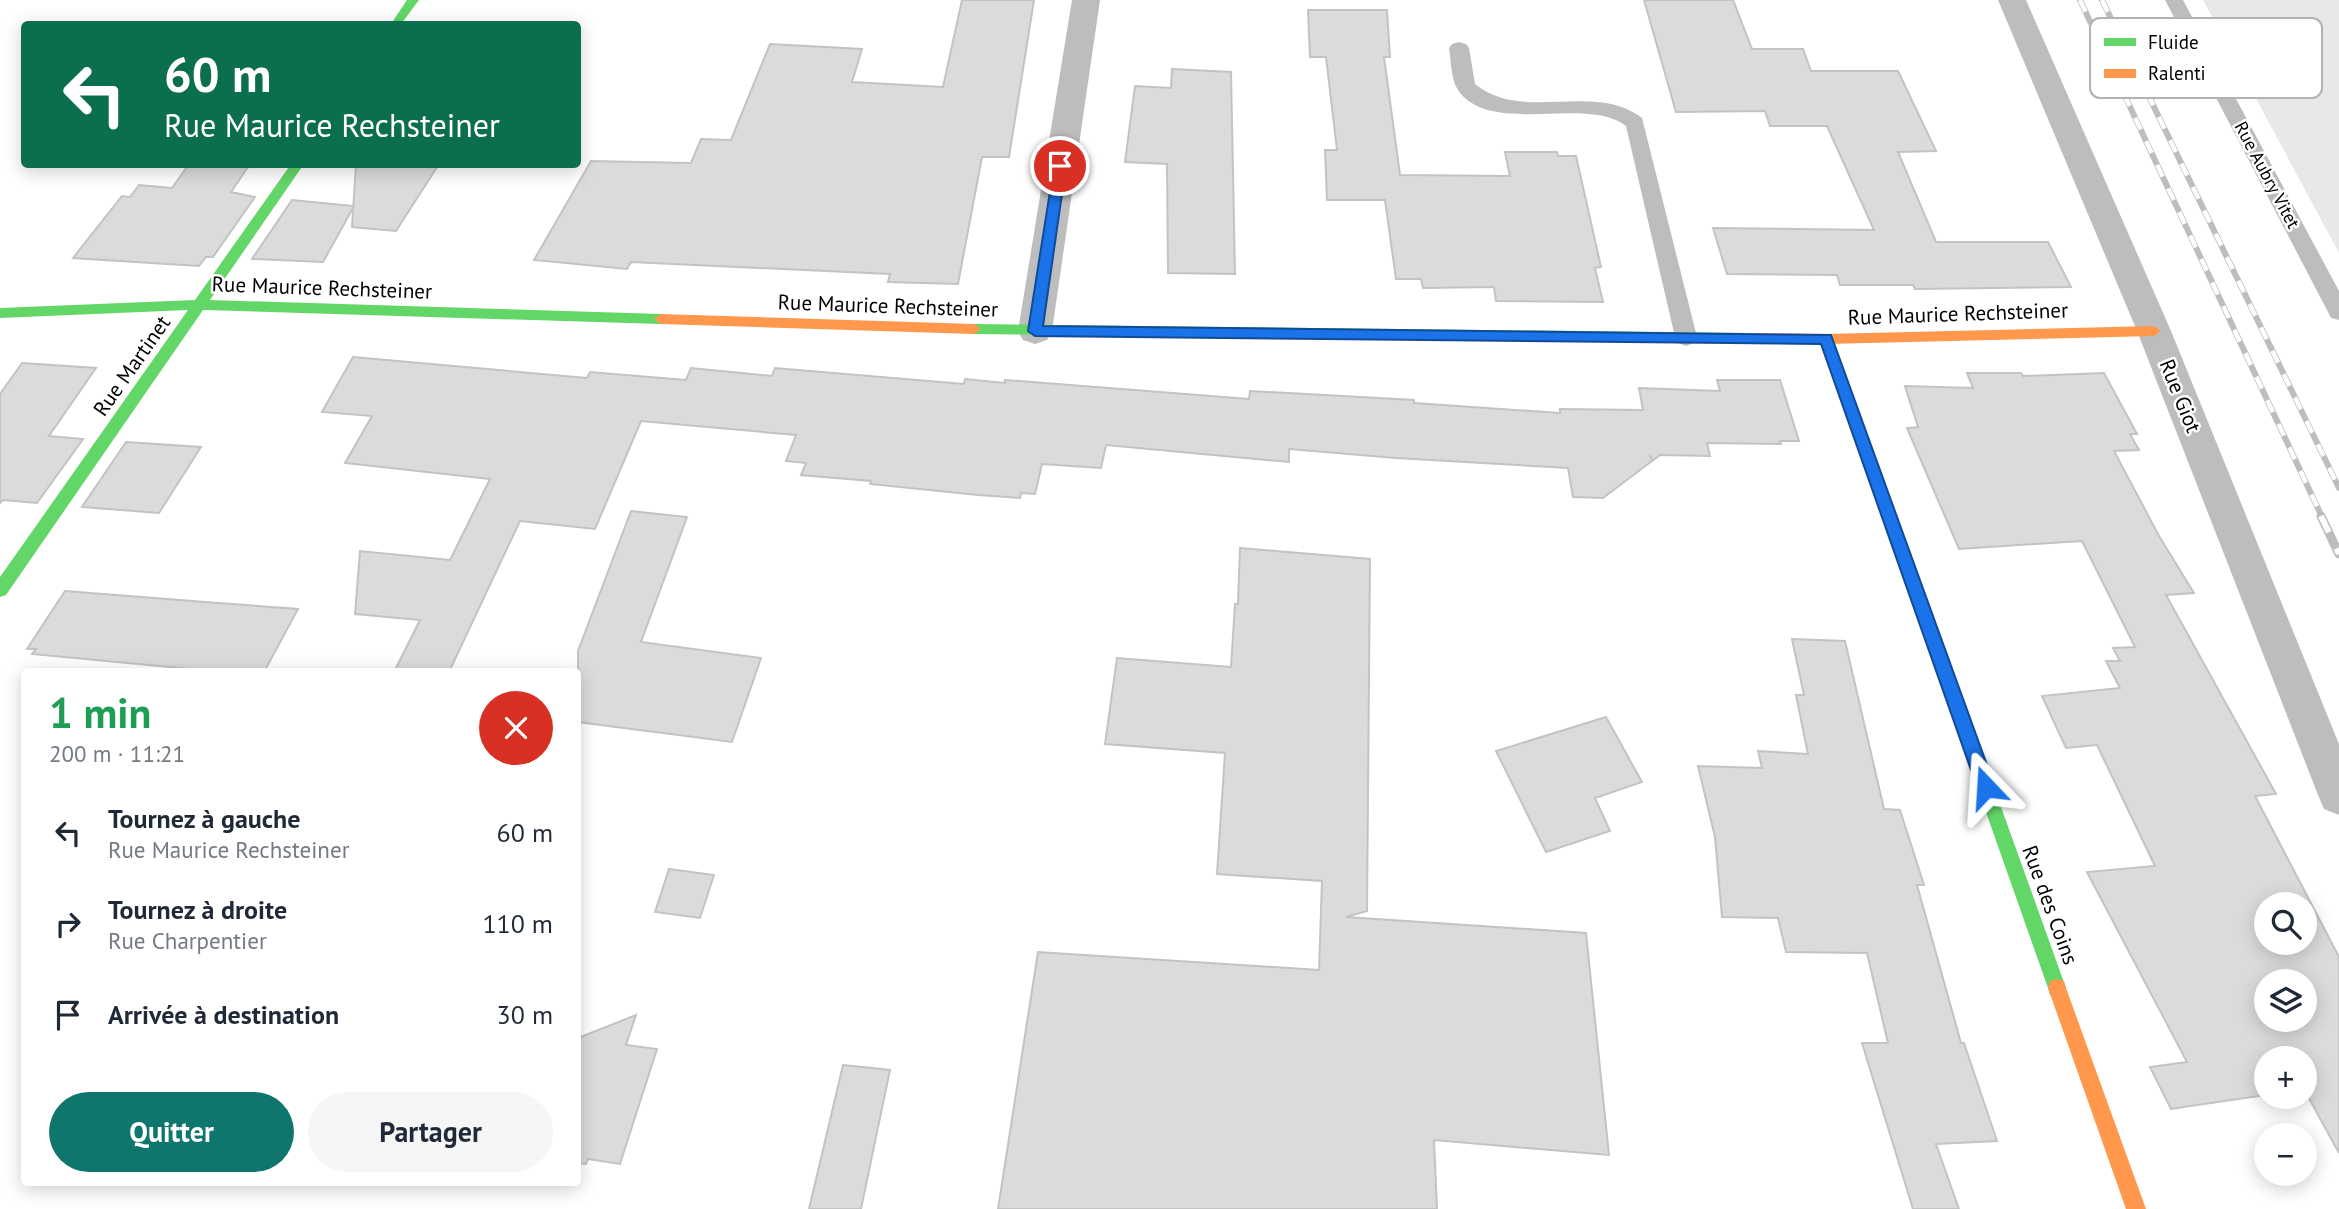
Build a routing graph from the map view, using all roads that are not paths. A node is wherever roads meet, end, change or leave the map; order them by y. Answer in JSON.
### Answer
{"nodes":[{"id":1,"x":413,"y":0,"type":"edge"},
{"id":2,"x":1086,"y":0,"type":"edge"},
{"id":3,"x":2012,"y":0,"type":"edge"},
{"id":4,"x":2175,"y":0,"type":"edge"},
{"id":5,"x":2184,"y":18,"type":"edge"},
{"id":6,"x":398,"y":21,"type":"edge"},
{"id":7,"x":1459,"y":48,"type":"dead end"},
{"id":8,"x":2227,"y":98,"type":"edge"},
{"id":9,"x":295,"y":168,"type":"edge"},
{"id":10,"x":200,"y":305,"type":"junction"},
{"id":11,"x":2339,"y":312,"type":"edge"},
{"id":12,"x":0,"y":313,"type":"edge"},
{"id":13,"x":1035,"y":331,"type":"junction"},
{"id":14,"x":2154,"y":331,"type":"junction"},
{"id":15,"x":1686,"y":337,"type":"junction"},
{"id":16,"x":1826,"y":339,"type":"junction"},
{"id":17,"x":0,"y":590,"type":"edge"},
{"id":18,"x":2339,"y":795,"type":"edge"},
{"id":19,"x":2136,"y":1209,"type":"edge"}],
"edges":[{"from":1,"to":6,"type":"street"},
{"from":2,"to":13,"type":"street"},
{"from":3,"to":14,"type":"street","name":"Rue Giot"},
{"from":4,"to":5,"type":"lane","name":"Rue Aubry Vitet"},
{"from":7,"to":15,"type":"lane"},
{"from":8,"to":11,"type":"lane","name":"Rue Aubry Vitet"},
{"from":9,"to":10,"type":"street","name":"Rue Martinet"},
{"from":10,"to":12,"type":"street","name":"Rue Maurice Rechsteiner"},
{"from":10,"to":13,"type":"street","name":"Rue Maurice Rechsteiner"},
{"from":10,"to":17,"type":"street","name":"Rue Martinet"},
{"from":13,"to":15,"type":"street","name":"Rue Maurice Rechsteiner"},
{"from":14,"to":16,"type":"street","name":"Rue Maurice Rechsteiner"},
{"from":14,"to":18,"type":"street","name":"Rue Giot"},
{"from":15,"to":16,"type":"street","name":"Rue Maurice Rechsteiner"},
{"from":16,"to":19,"type":"street","name":"Rue des Coins"}]}
